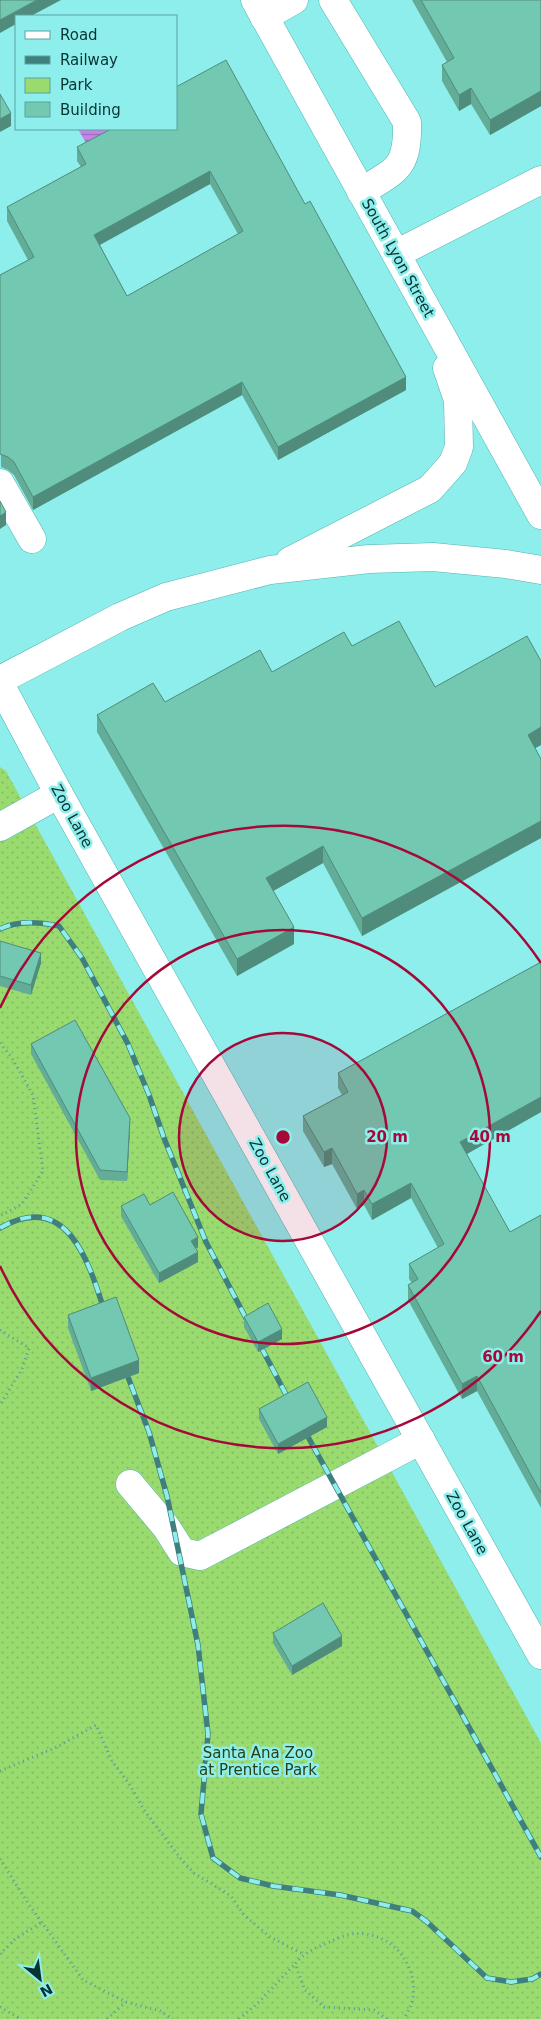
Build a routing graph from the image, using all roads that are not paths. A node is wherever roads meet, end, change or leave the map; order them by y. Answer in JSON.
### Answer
{"nodes":[{"id":1,"x":294,"y":0,"type":"edge"},
{"id":2,"x":333,"y":0,"type":"edge"},
{"id":3,"x":259,"y":8,"type":"edge"},
{"id":4,"x":541,"y":180,"type":"edge"},
{"id":5,"x":361,"y":192,"type":"junction"},
{"id":6,"x":396,"y":254,"type":"junction"},
{"id":7,"x":431,"y":318,"type":"junction"},
{"id":8,"x":0,"y":483,"type":"edge"},
{"id":9,"x":541,"y":515,"type":"edge"},
{"id":10,"x":32,"y":539,"type":"dead end"},
{"id":11,"x":270,"y":570,"type":"junction"},
{"id":12,"x":541,"y":570,"type":"edge"},
{"id":13,"x":0,"y":682,"type":"edge"},
{"id":14,"x":59,"y":794,"type":"junction"},
{"id":15,"x":0,"y":828,"type":"edge"},
{"id":16,"x":421,"y":1440,"type":"junction"},
{"id":17,"x":130,"y":1484,"type":"dead end"},
{"id":18,"x":541,"y":1655,"type":"edge"}],
"edges":[{"from":1,"to":3,"type":"street"},
{"from":2,"to":5,"type":"street"},
{"from":3,"to":5,"type":"street","name":"South Lyon Street"},
{"from":4,"to":6,"type":"street"},
{"from":5,"to":6,"type":"street","name":"South Lyon Street"},
{"from":6,"to":7,"type":"street","name":"South Lyon Street"},
{"from":7,"to":9,"type":"street","name":"South Lyon Street"},
{"from":7,"to":11,"type":"street"},
{"from":8,"to":10,"type":"street"},
{"from":11,"to":12,"type":"street"},
{"from":11,"to":13,"type":"street"},
{"from":13,"to":14,"type":"street","name":"Zoo Lane"},
{"from":14,"to":15,"type":"street"},
{"from":14,"to":16,"type":"street","name":"Zoo Lane"},
{"from":16,"to":17,"type":"street"},
{"from":16,"to":18,"type":"street","name":"Zoo Lane"}]}
